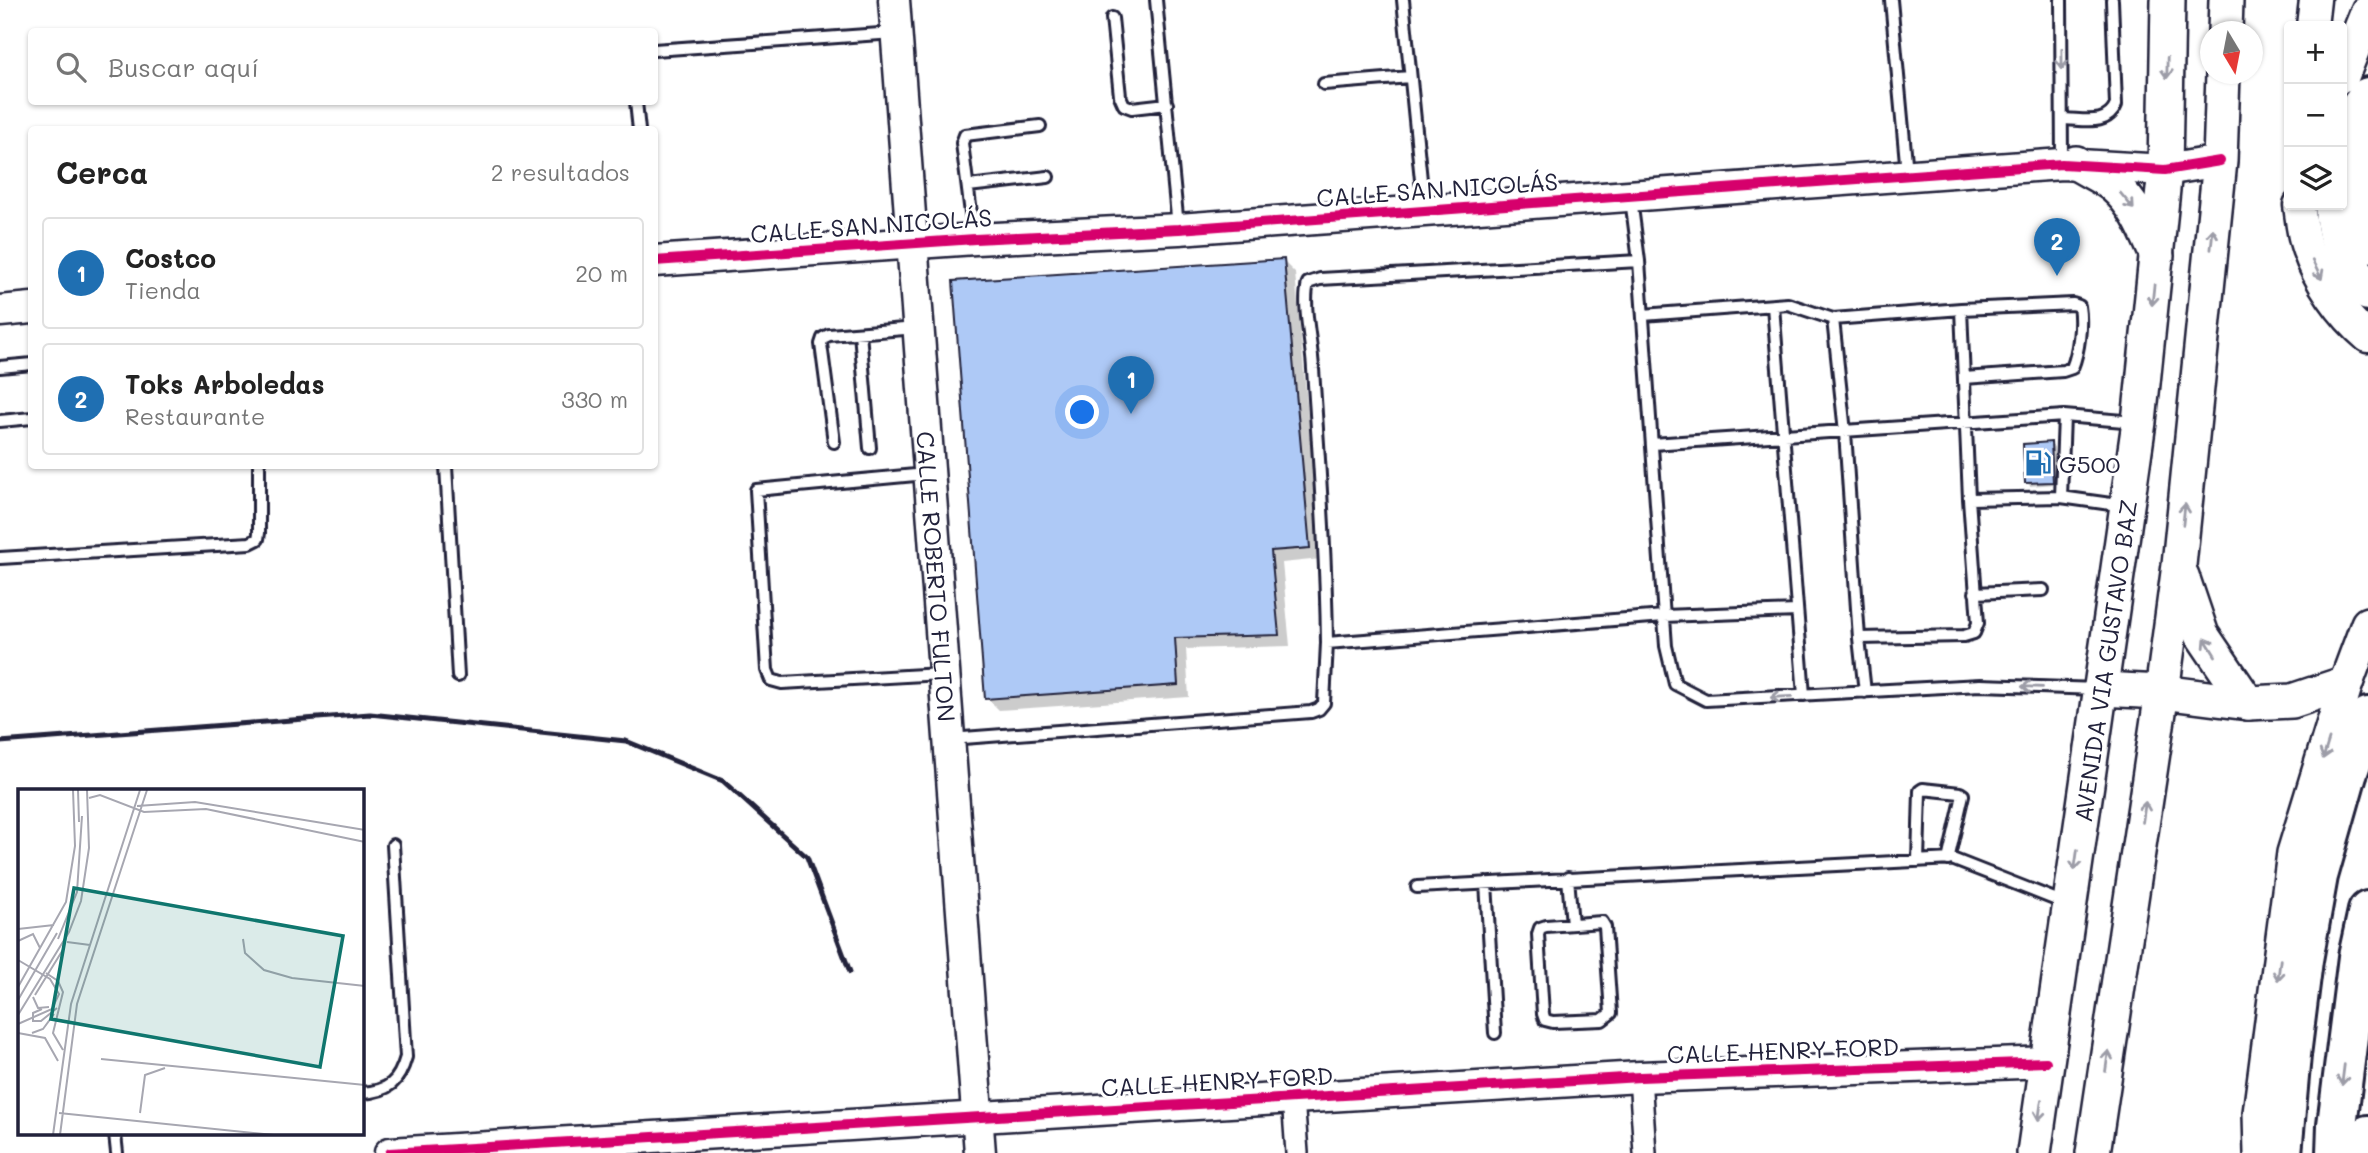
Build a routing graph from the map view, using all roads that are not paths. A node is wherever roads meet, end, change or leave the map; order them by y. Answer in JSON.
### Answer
{"nodes":[{"id":1,"x":894,"y":0,"type":"edge"},
{"id":2,"x":1156,"y":0,"type":"edge"},
{"id":3,"x":1402,"y":0,"type":"edge"},
{"id":4,"x":1891,"y":0,"type":"edge"},
{"id":5,"x":2061,"y":0,"type":"edge"},
{"id":6,"x":2112,"y":0,"type":"edge"},
{"id":7,"x":2168,"y":0,"type":"edge"},
{"id":8,"x":2226,"y":0,"type":"edge"},
{"id":9,"x":2315,"y":0,"type":"edge"},
{"id":10,"x":2363,"y":17,"type":"edge"},
{"id":11,"x":1112,"y":18,"type":"dead end"},
{"id":12,"x":2225,"y":21,"type":"edge"},
{"id":13,"x":2313,"y":21,"type":"edge"},
{"id":14,"x":897,"y":33,"type":"junction"},
{"id":15,"x":658,"y":50,"type":"edge"},
{"id":16,"x":2368,"y":61,"type":"edge"},
{"id":17,"x":2347,"y":62,"type":"edge"},
{"id":18,"x":1410,"y":77,"type":"junction"},
{"id":19,"x":1324,"y":84,"type":"dead end"},
{"id":20,"x":2223,"y":84,"type":"edge"},
{"id":21,"x":2347,"y":87,"type":"edge"},
{"id":22,"x":2368,"y":97,"type":"edge"},
{"id":23,"x":1167,"y":104,"type":"junction"},
{"id":24,"x":636,"y":105,"type":"edge"},
{"id":25,"x":2062,"y":119,"type":"junction"},
{"id":26,"x":639,"y":126,"type":"edge"},
{"id":27,"x":1040,"y":126,"type":"dead end"},
{"id":28,"x":2347,"y":132,"type":"edge"},
{"id":29,"x":2368,"y":142,"type":"edge"},
{"id":30,"x":2220,"y":161,"type":"junction"},
{"id":31,"x":2069,"y":164,"type":"junction"},
{"id":32,"x":2165,"y":170,"type":"junction"},
{"id":33,"x":1907,"y":176,"type":"junction"},
{"id":34,"x":1048,"y":177,"type":"dead end"},
{"id":35,"x":968,"y":186,"type":"junction"},
{"id":36,"x":1631,"y":197,"type":"junction"},
{"id":37,"x":1424,"y":210,"type":"junction"},
{"id":38,"x":2300,"y":210,"type":"edge"},
{"id":39,"x":2333,"y":210,"type":"edge"},
{"id":40,"x":1179,"y":229,"type":"junction"},
{"id":41,"x":975,"y":239,"type":"junction"},
{"id":42,"x":912,"y":243,"type":"junction"},
{"id":43,"x":2368,"y":247,"type":"edge"},
{"id":44,"x":2158,"y":258,"type":"junction"},
{"id":45,"x":658,"y":261,"type":"edge"},
{"id":46,"x":1639,"y":261,"type":"junction"},
{"id":47,"x":2368,"y":291,"type":"edge"},
{"id":48,"x":1773,"y":306,"type":"junction"},
{"id":49,"x":28,"y":308,"type":"edge"},
{"id":50,"x":1961,"y":309,"type":"junction"},
{"id":51,"x":0,"y":311,"type":"edge"},
{"id":52,"x":1643,"y":316,"type":"junction"},
{"id":53,"x":1833,"y":319,"type":"junction"},
{"id":54,"x":918,"y":328,"type":"junction"},
{"id":55,"x":860,"y":333,"type":"junction"},
{"id":56,"x":2368,"y":337,"type":"edge"},
{"id":57,"x":28,"y":364,"type":"edge"},
{"id":58,"x":0,"y":367,"type":"edge"},
{"id":59,"x":1964,"y":378,"type":"junction"},
{"id":60,"x":2064,"y":416,"type":"junction"},
{"id":61,"x":28,"y":418,"type":"edge"},
{"id":62,"x":0,"y":421,"type":"edge"},
{"id":63,"x":2139,"y":422,"type":"junction"},
{"id":64,"x":1966,"y":423,"type":"junction"},
{"id":65,"x":1844,"y":432,"type":"junction"},
{"id":66,"x":1784,"y":435,"type":"junction"},
{"id":67,"x":834,"y":442,"type":"dead end"},
{"id":68,"x":1652,"y":444,"type":"junction"},
{"id":69,"x":870,"y":448,"type":"dead end"},
{"id":70,"x":259,"y":469,"type":"edge"},
{"id":71,"x":446,"y":469,"type":"edge"},
{"id":72,"x":929,"y":473,"type":"junction"},
{"id":73,"x":2061,"y":497,"type":"junction"},
{"id":74,"x":1969,"y":499,"type":"junction"},
{"id":75,"x":2127,"y":506,"type":"junction"},
{"id":76,"x":0,"y":558,"type":"edge"},
{"id":77,"x":2179,"y":565,"type":"junction"},
{"id":78,"x":2043,"y":590,"type":"dead end"},
{"id":79,"x":1975,"y":593,"type":"junction"},
{"id":80,"x":1797,"y":611,"type":"junction"},
{"id":81,"x":1664,"y":616,"type":"junction"},
{"id":82,"x":2368,"y":624,"type":"edge"},
{"id":83,"x":1859,"y":638,"type":"junction"},
{"id":84,"x":1327,"y":643,"type":"junction"},
{"id":85,"x":944,"y":674,"type":"junction"},
{"id":86,"x":458,"y":676,"type":"dead end"},
{"id":87,"x":2346,"y":683,"type":"junction"},
{"id":88,"x":2100,"y":689,"type":"junction"},
{"id":89,"x":1865,"y":692,"type":"junction"},
{"id":90,"x":2162,"y":692,"type":"junction"},
{"id":91,"x":1804,"y":695,"type":"junction"},
{"id":92,"x":2248,"y":703,"type":"junction"},
{"id":93,"x":2368,"y":717,"type":"edge"},
{"id":94,"x":949,"y":739,"type":"junction"},
{"id":95,"x":393,"y":845,"type":"dead end"},
{"id":96,"x":1948,"y":860,"type":"junction"},
{"id":97,"x":1918,"y":861,"type":"junction"},
{"id":98,"x":1568,"y":878,"type":"junction"},
{"id":99,"x":1486,"y":883,"type":"junction"},
{"id":100,"x":1417,"y":887,"type":"dead end"},
{"id":101,"x":2069,"y":905,"type":"junction"},
{"id":102,"x":2368,"y":911,"type":"edge"},
{"id":103,"x":1572,"y":924,"type":"junction"},
{"id":104,"x":1495,"y":1033,"type":"dead end"},
{"id":105,"x":2046,"y":1062,"type":"junction"},
{"id":106,"x":1640,"y":1077,"type":"junction"},
{"id":107,"x":364,"y":1093,"type":"edge"},
{"id":108,"x":1293,"y":1098,"type":"junction"},
{"id":109,"x":977,"y":1117,"type":"junction"},
{"id":110,"x":2368,"y":1135,"type":"edge"},
{"id":111,"x":658,"y":1145,"type":"edge"},
{"id":112,"x":390,"y":1153,"type":"edge"},
{"id":113,"x":980,"y":1153,"type":"edge"},
{"id":114,"x":1297,"y":1153,"type":"edge"},
{"id":115,"x":1645,"y":1153,"type":"edge"},
{"id":116,"x":2034,"y":1153,"type":"edge"},
{"id":117,"x":2093,"y":1153,"type":"edge"},
{"id":118,"x":2262,"y":1153,"type":"edge"},
{"id":119,"x":2282,"y":1153,"type":"edge"},
{"id":120,"x":2336,"y":1153,"type":"edge"},
{"id":121,"x":2368,"y":1153,"type":"edge"}],
"edges":[{"from":1,"to":14,"type":"street","name":"CALLE ROBERTO FULTON"},
{"from":2,"to":23,"type":"lane"},
{"from":3,"to":18,"type":"lane"},
{"from":4,"to":33,"type":"lane"},
{"from":5,"to":25,"type":"lane","one_way":true},
{"from":6,"to":25,"type":"lane"},
{"from":7,"to":32,"type":"main road","name":"AVENIDA VIA GUSTAVO BAZ","one_way":true},
{"from":8,"to":12,"type":"main road"},
{"from":9,"to":13,"type":"street"},
{"from":10,"to":17,"type":"main road"},
{"from":11,"to":23,"type":"lane"},
{"from":14,"to":15,"type":"lane"},
{"from":14,"to":42,"type":"street","name":"CALLE ROBERTO FULTON"},
{"from":16,"to":21,"type":"main road"},
{"from":18,"to":19,"type":"lane"},
{"from":18,"to":37,"type":"lane"},
{"from":20,"to":30,"type":"main road"},
{"from":22,"to":28,"type":"highway"},
{"from":23,"to":40,"type":"lane"},
{"from":24,"to":26,"type":"lane"},
{"from":25,"to":31,"type":"lane"},
{"from":27,"to":35,"type":"lane"},
{"from":29,"to":43,"type":"street"},
{"from":30,"to":32,"type":"street","name":"CALLE SAN NICOLÁS"},
{"from":77,"to":30,"type":"main road","one_way":true},
{"from":31,"to":32,"type":"street","name":"CALLE SAN NICOLÁS"},
{"from":31,"to":33,"type":"street","name":"CALLE SAN NICOLÁS"},
{"from":31,"to":44,"type":"main road","one_way":true},
{"from":32,"to":44,"type":"main road","name":"AVENIDA VIA GUSTAVO BAZ"},
{"from":33,"to":36,"type":"street","name":"CALLE SAN NICOLÁS"},
{"from":34,"to":35,"type":"lane"},
{"from":35,"to":41,"type":"lane"},
{"from":36,"to":37,"type":"street","name":"CALLE SAN NICOLÁS"},
{"from":36,"to":46,"type":"lane"},
{"from":37,"to":40,"type":"street","name":"CALLE SAN NICOLÁS"},
{"from":38,"to":56,"type":"street","one_way":true},
{"from":39,"to":47,"type":"highway"},
{"from":40,"to":41,"type":"street","name":"CALLE SAN NICOLÁS"},
{"from":41,"to":42,"type":"street","name":"CALLE SAN NICOLÁS"},
{"from":42,"to":45,"type":"street","name":"CALLE SAN NICOLÁS"},
{"from":42,"to":54,"type":"street","name":"CALLE ROBERTO FULTON"},
{"from":44,"to":63,"type":"main road","name":"AVENIDA VIA GUSTAVO BAZ","one_way":true},
{"from":46,"to":52,"type":"lane"},
{"from":46,"to":84,"type":"lane"},
{"from":48,"to":52,"type":"lane"},
{"from":48,"to":53,"type":"lane"},
{"from":48,"to":66,"type":"lane"},
{"from":49,"to":51,"type":"street"},
{"from":50,"to":53,"type":"lane"},
{"from":50,"to":59,"type":"lane"},
{"from":50,"to":59,"type":"lane"},
{"from":52,"to":68,"type":"lane"},
{"from":53,"to":65,"type":"lane"},
{"from":54,"to":55,"type":"lane"},
{"from":54,"to":72,"type":"street","name":"CALLE ROBERTO FULTON"},
{"from":55,"to":67,"type":"lane"},
{"from":55,"to":69,"type":"lane"},
{"from":57,"to":58,"type":"lane"},
{"from":59,"to":64,"type":"lane"},
{"from":60,"to":63,"type":"lane"},
{"from":60,"to":64,"type":"lane"},
{"from":60,"to":73,"type":"lane"},
{"from":61,"to":62,"type":"lane"},
{"from":63,"to":75,"type":"main road","name":"AVENIDA VIA GUSTAVO BAZ"},
{"from":64,"to":65,"type":"lane"},
{"from":64,"to":74,"type":"lane"},
{"from":65,"to":66,"type":"lane"},
{"from":65,"to":83,"type":"lane"},
{"from":66,"to":68,"type":"lane"},
{"from":66,"to":80,"type":"lane"},
{"from":68,"to":81,"type":"lane"},
{"from":70,"to":76,"type":"lane"},
{"from":71,"to":86,"type":"lane"},
{"from":72,"to":85,"type":"street","name":"CALLE ROBERTO FULTON"},
{"from":72,"to":85,"type":"lane"},
{"from":73,"to":74,"type":"lane"},
{"from":73,"to":75,"type":"lane"},
{"from":74,"to":79,"type":"lane"},
{"from":75,"to":88,"type":"main road","name":"AVENIDA VIA GUSTAVO BAZ"},
{"from":77,"to":90,"type":"main road"},
{"from":92,"to":77,"type":"main road","one_way":true},
{"from":78,"to":79,"type":"lane"},
{"from":79,"to":83,"type":"lane"},
{"from":80,"to":81,"type":"lane"},
{"from":80,"to":91,"type":"lane"},
{"from":81,"to":84,"type":"lane"},
{"from":91,"to":81,"type":"lane","one_way":true},
{"from":82,"to":87,"type":"main road"},
{"from":83,"to":89,"type":"lane"},
{"from":84,"to":94,"type":"lane"},
{"from":85,"to":94,"type":"street","name":"CALLE ROBERTO FULTON"},
{"from":87,"to":92,"type":"main road"},
{"from":87,"to":118,"type":"main road","one_way":true},
{"from":88,"to":89,"type":"lane","one_way":true},
{"from":88,"to":90,"type":"main road"},
{"from":88,"to":101,"type":"main road","name":"AVENIDA VIA GUSTAVO BAZ","one_way":true},
{"from":89,"to":91,"type":"lane"},
{"from":90,"to":92,"type":"main road"},
{"from":117,"to":90,"type":"main road","one_way":true},
{"from":93,"to":119,"type":"highway"},
{"from":94,"to":109,"type":"street","name":"CALLE ROBERTO FULTON"},
{"from":95,"to":107,"type":"lane"},
{"from":96,"to":97,"type":"lane"},
{"from":96,"to":97,"type":"lane"},
{"from":96,"to":101,"type":"lane"},
{"from":97,"to":98,"type":"lane"},
{"from":98,"to":99,"type":"lane"},
{"from":98,"to":103,"type":"lane"},
{"from":99,"to":100,"type":"lane"},
{"from":99,"to":104,"type":"lane"},
{"from":101,"to":105,"type":"main road","name":"AVENIDA VIA GUSTAVO BAZ"},
{"from":102,"to":120,"type":"highway","one_way":true},
{"from":103,"to":103,"type":"lane"},
{"from":105,"to":106,"type":"street","name":"CALLE HENRY FORD"},
{"from":105,"to":116,"type":"main road","name":"AVENIDA VIA GUSTAVO BAZ","one_way":true},
{"from":106,"to":108,"type":"street","name":"CALLE HENRY FORD"},
{"from":106,"to":115,"type":"street"},
{"from":108,"to":109,"type":"street","name":"CALLE HENRY FORD"},
{"from":108,"to":114,"type":"street"},
{"from":109,"to":111,"type":"street","name":"CALLE HENRY FORD"},
{"from":109,"to":113,"type":"street","name":"CALLE ROBERTO FULTON"},
{"from":110,"to":121,"type":"highway"},
{"from":111,"to":112,"type":"street","name":"CALLE HENRY FORD"}]}
